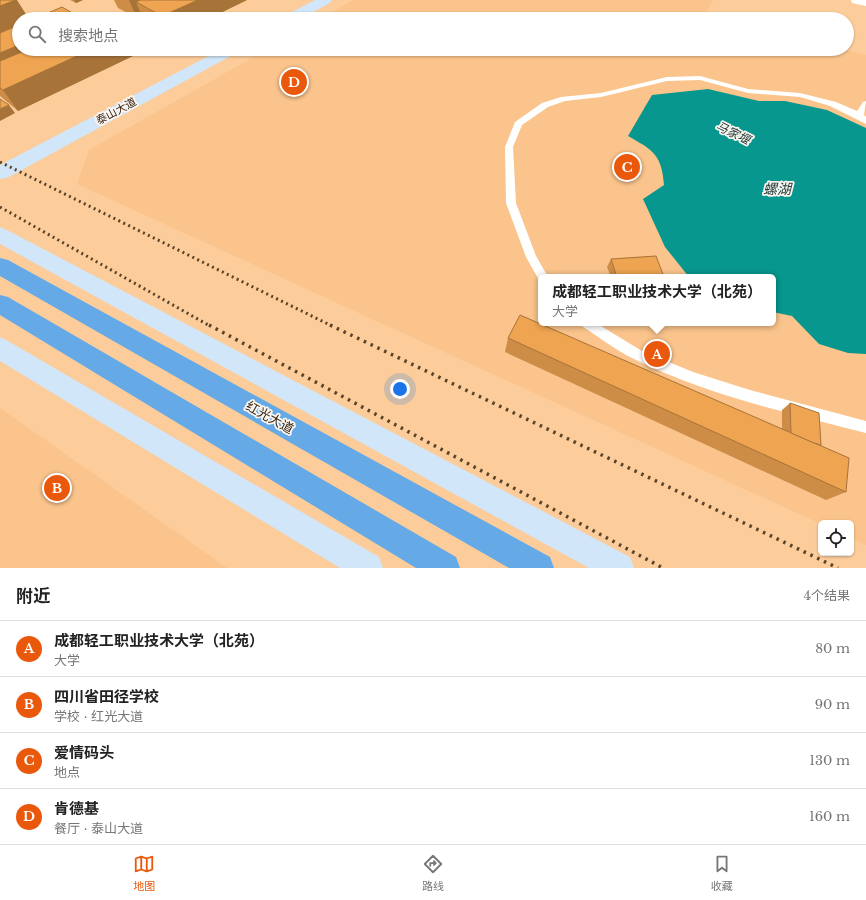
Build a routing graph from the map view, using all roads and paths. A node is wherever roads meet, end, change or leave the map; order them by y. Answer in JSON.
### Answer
{"nodes":[{"id":1,"x":325,"y":0,"type":"edge"},
{"id":2,"x":857,"y":0,"type":"edge"},
{"id":3,"x":866,"y":2,"type":"edge"},
{"id":4,"x":302,"y":12,"type":"edge"},
{"id":5,"x":220,"y":56,"type":"edge"},
{"id":6,"x":866,"y":104,"type":"edge"},
{"id":7,"x":863,"y":118,"type":"edge"},
{"id":8,"x":0,"y":173,"type":"edge"},
{"id":9,"x":0,"y":235,"type":"edge"},
{"id":10,"x":0,"y":266,"type":"edge"},
{"id":11,"x":541,"y":274,"type":"edge"},
{"id":12,"x":0,"y":304,"type":"edge"},
{"id":13,"x":591,"y":326,"type":"edge"},
{"id":14,"x":0,"y":348,"type":"edge"},
{"id":15,"x":866,"y":427,"type":"edge"},
{"id":16,"x":368,"y":568,"type":"edge"},
{"id":17,"x":445,"y":568,"type":"edge"},
{"id":18,"x":539,"y":568,"type":"edge"},
{"id":19,"x":619,"y":568,"type":"edge"}],
"edges":[{"from":1,"to":4,"type":"main road"},
{"from":2,"to":3,"type":"street"},
{"from":5,"to":8,"type":"main road","name":"泰山大道"},
{"from":6,"to":7,"type":"lane"},
{"from":7,"to":11,"type":"lane"},
{"from":9,"to":19,"type":"main road"},
{"from":10,"to":18,"type":"highway","name":"红光大道"},
{"from":12,"to":17,"type":"highway"},
{"from":13,"to":15,"type":"lane"},
{"from":14,"to":16,"type":"main road"}]}
